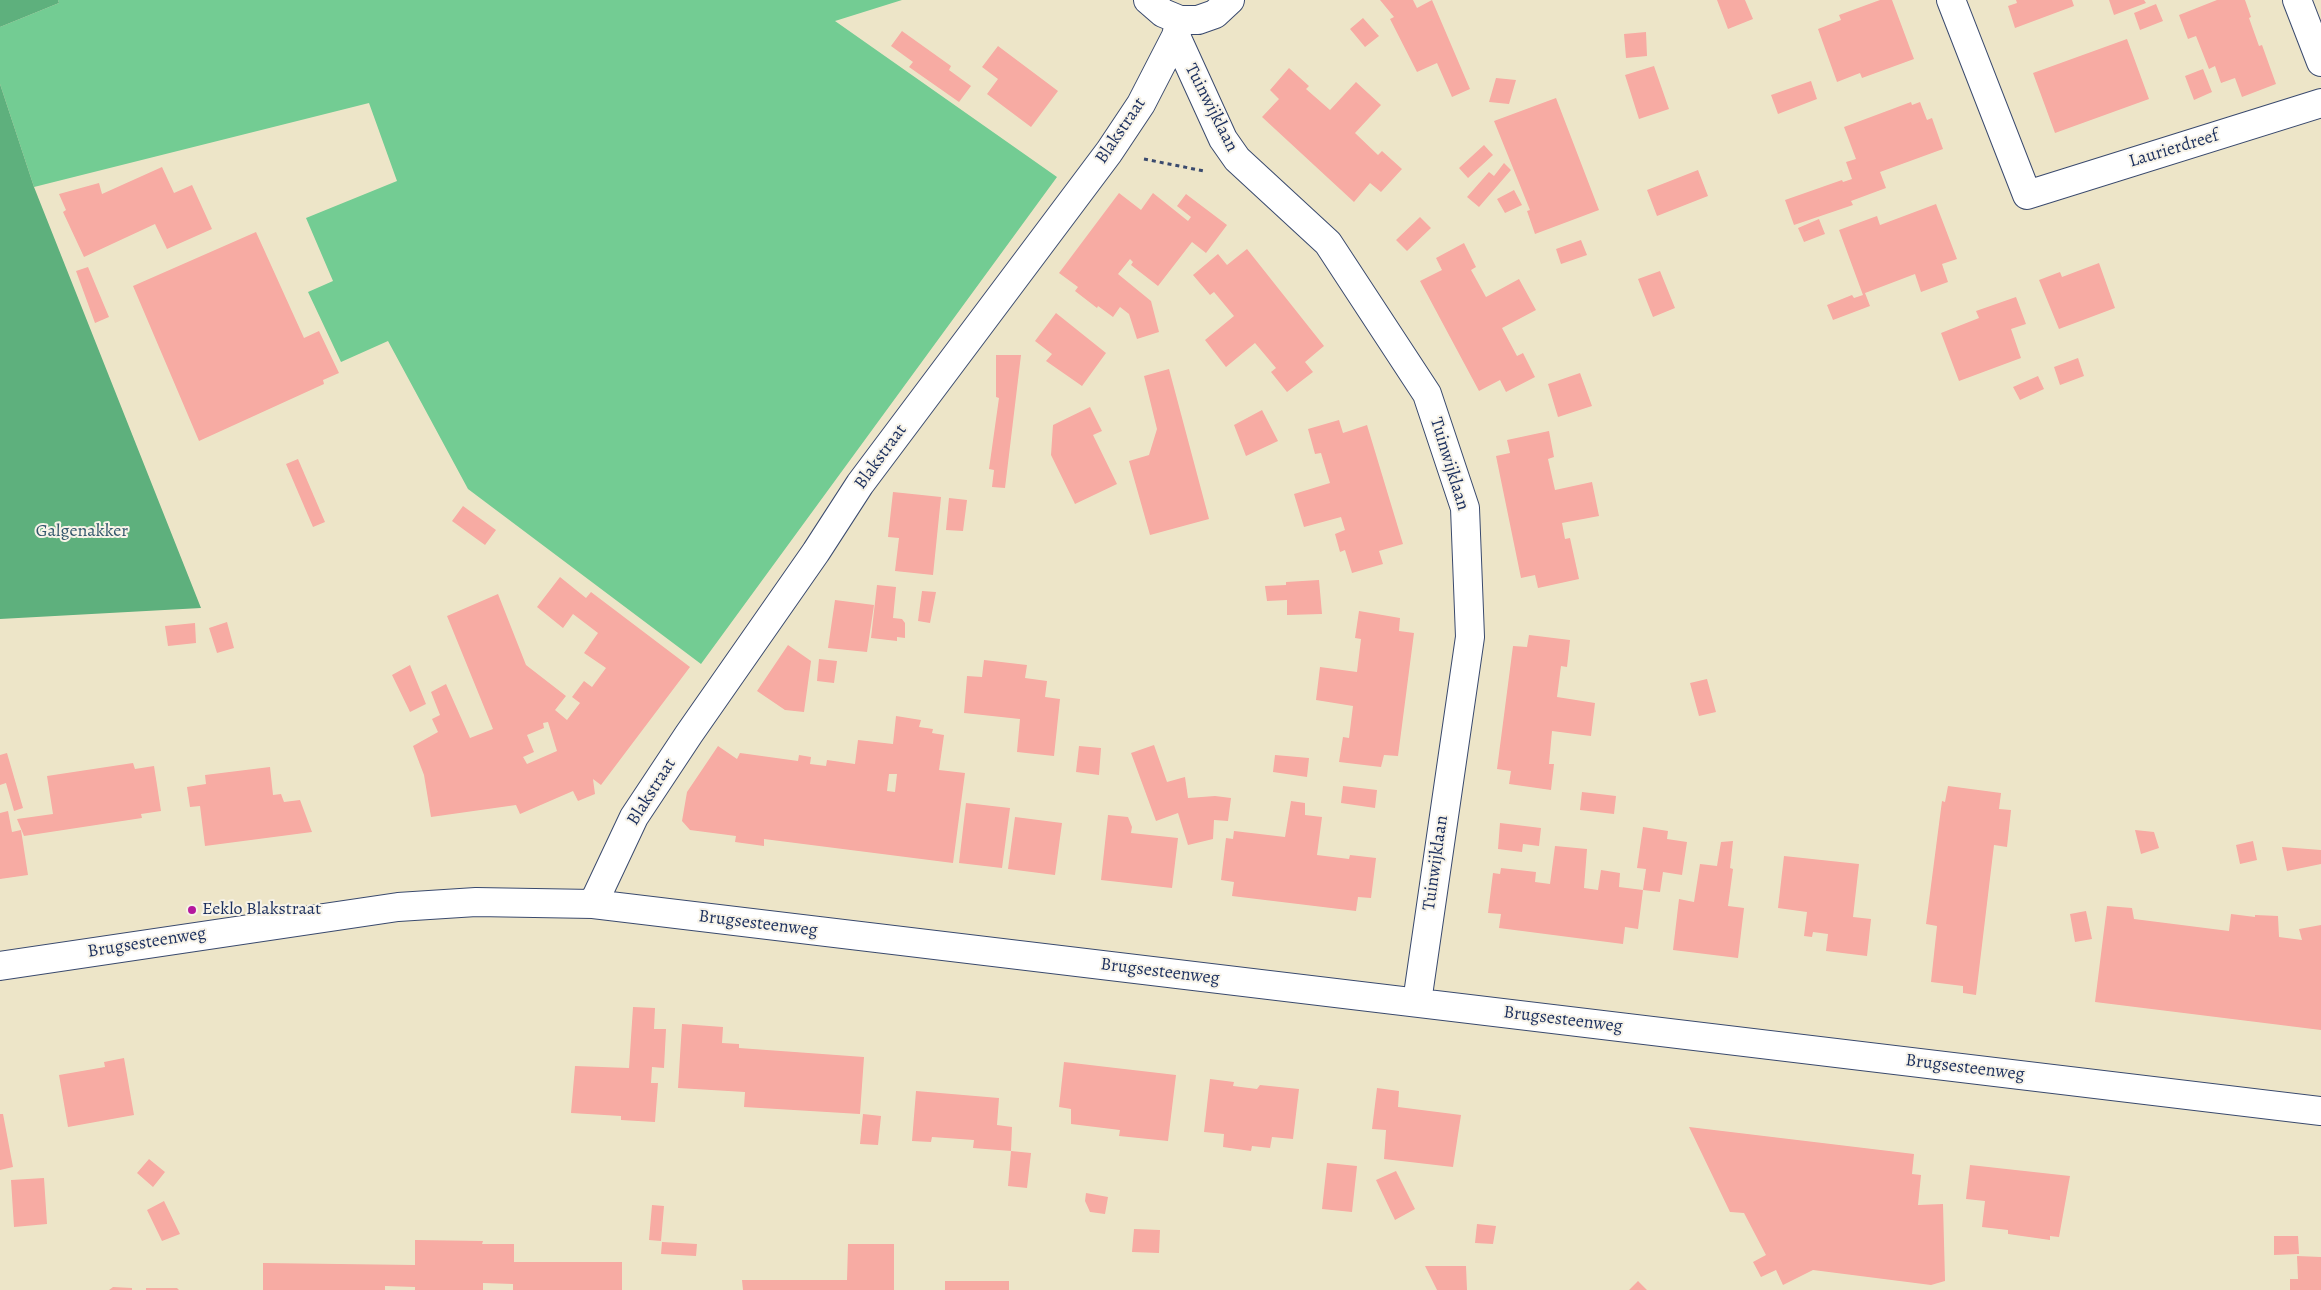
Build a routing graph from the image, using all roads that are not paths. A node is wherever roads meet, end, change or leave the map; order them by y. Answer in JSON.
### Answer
{"nodes":[{"id":1,"x":1148,"y":0,"type":"edge"},
{"id":2,"x":1230,"y":0,"type":"edge"},
{"id":3,"x":1951,"y":0,"type":"edge"},
{"id":4,"x":2297,"y":0,"type":"edge"},
{"id":5,"x":1178,"y":28,"type":"junction"},
{"id":6,"x":2321,"y":62,"type":"edge"},
{"id":7,"x":2321,"y":103,"type":"edge"},
{"id":8,"x":593,"y":904,"type":"junction"},
{"id":9,"x":0,"y":966,"type":"edge"},
{"id":10,"x":1417,"y":1002,"type":"junction"},
{"id":11,"x":2321,"y":1111,"type":"edge"}],
"edges":[{"from":1,"to":5,"type":"street"},
{"from":2,"to":5,"type":"street"},
{"from":3,"to":7,"type":"street","name":"Laurierdreef"},
{"from":4,"to":6,"type":"street"},
{"from":5,"to":8,"type":"street","name":"Blakstraat"},
{"from":5,"to":10,"type":"street","name":"Tuinwijklaan"},
{"from":8,"to":9,"type":"street","name":"Brugsesteenweg"},
{"from":8,"to":10,"type":"street","name":"Brugsesteenweg"},
{"from":10,"to":11,"type":"street","name":"Brugsesteenweg"}]}
